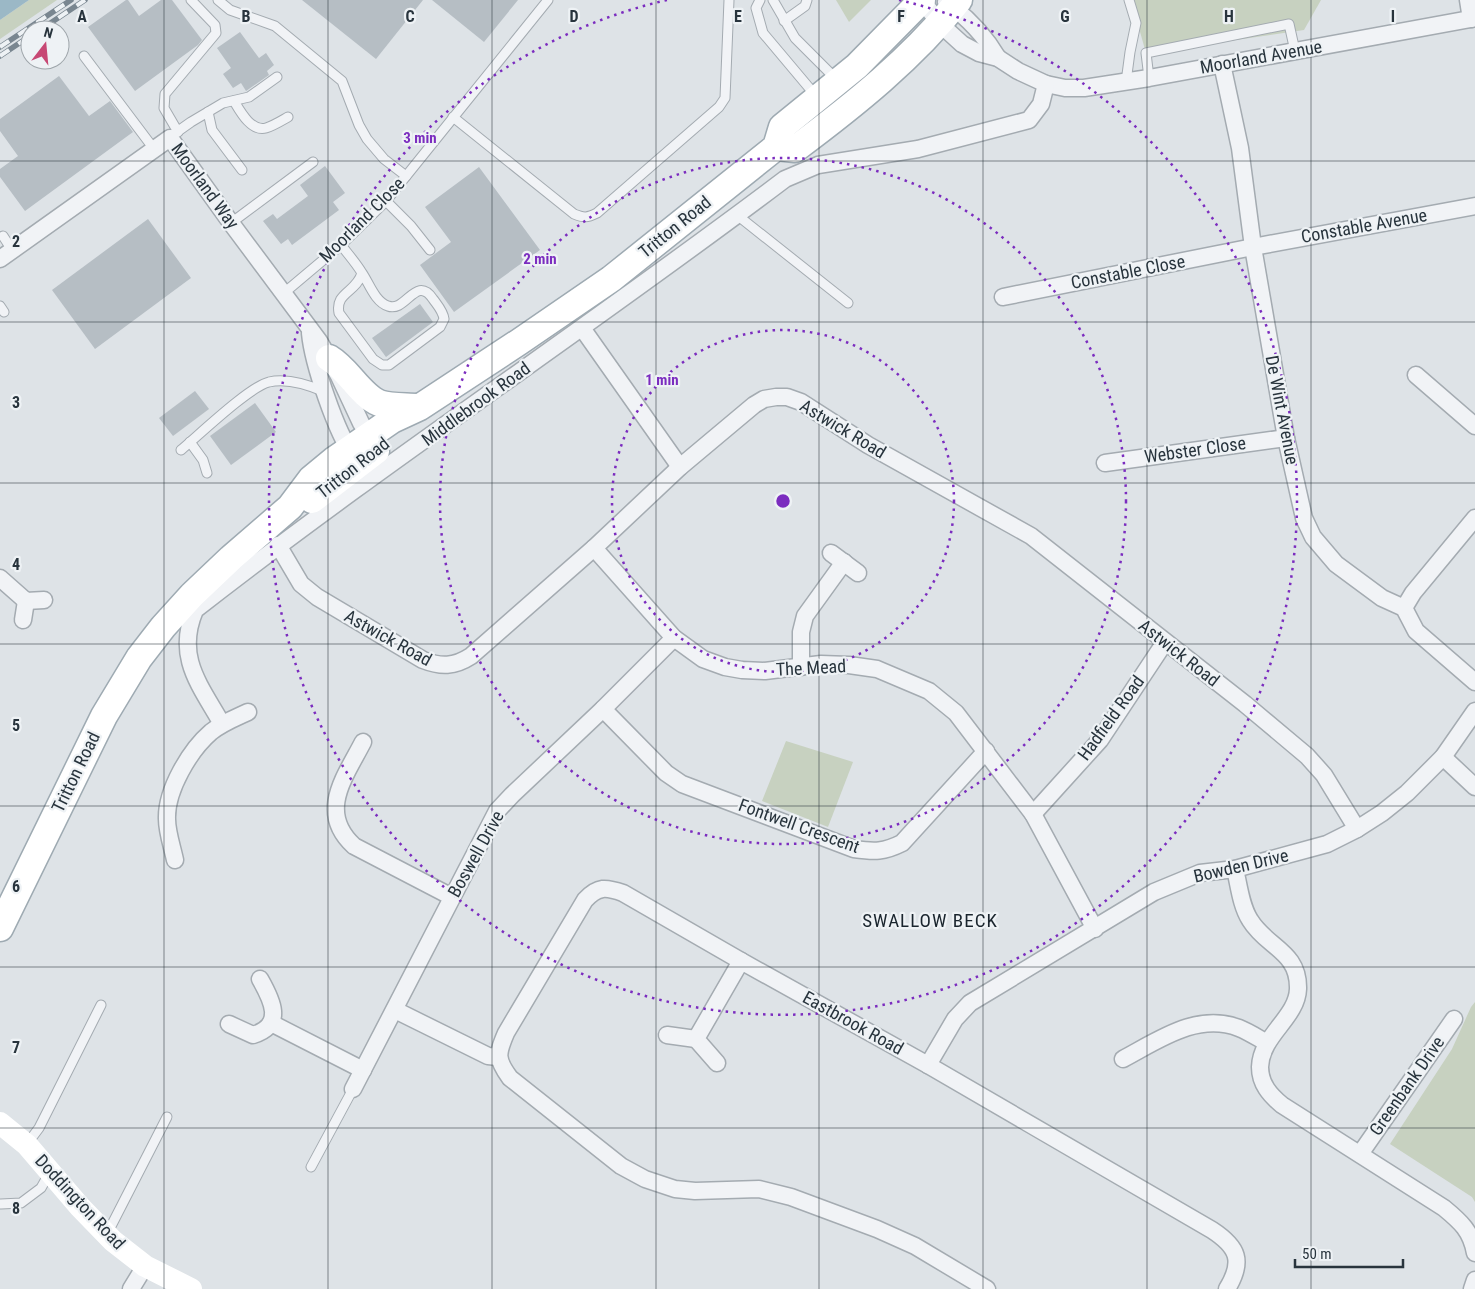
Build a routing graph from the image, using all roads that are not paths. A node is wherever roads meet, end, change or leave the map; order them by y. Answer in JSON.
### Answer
{"nodes":[{"id":1,"x":191,"y":0,"type":"edge"},
{"id":2,"x":218,"y":0,"type":"edge"},
{"id":3,"x":548,"y":0,"type":"edge"},
{"id":4,"x":729,"y":0,"type":"edge"},
{"id":5,"x":760,"y":0,"type":"edge"},
{"id":6,"x":773,"y":0,"type":"edge"},
{"id":7,"x":807,"y":0,"type":"edge"},
{"id":8,"x":922,"y":0,"type":"edge"},
{"id":9,"x":1129,"y":0,"type":"edge"},
{"id":10,"x":1468,"y":0,"type":"edge"},
{"id":11,"x":949,"y":8,"type":"edge"},
{"id":12,"x":1473,"y":19,"type":"edge"},
{"id":13,"x":784,"y":21,"type":"junction"},
{"id":14,"x":1296,"y":51,"type":"junction"},
{"id":15,"x":84,"y":56,"type":"dead end"},
{"id":16,"x":1222,"y":64,"type":"junction"},
{"id":17,"x":277,"y":77,"type":"dead end"},
{"id":18,"x":1149,"y":78,"type":"junction"},
{"id":19,"x":1126,"y":82,"type":"junction"},
{"id":20,"x":1046,"y":84,"type":"junction"},
{"id":21,"x":833,"y":98,"type":"junction"},
{"id":22,"x":234,"y":101,"type":"junction"},
{"id":23,"x":208,"y":112,"type":"junction"},
{"id":24,"x":453,"y":117,"type":"junction"},
{"id":25,"x":288,"y":118,"type":"dead end"},
{"id":26,"x":174,"y":135,"type":"junction"},
{"id":27,"x":154,"y":149,"type":"junction"},
{"id":28,"x":313,"y":162,"type":"dead end"},
{"id":29,"x":242,"y":170,"type":"dead end"},
{"id":30,"x":406,"y":176,"type":"junction"},
{"id":31,"x":386,"y":201,"type":"junction"},
{"id":32,"x":1475,"y":206,"type":"edge"},
{"id":33,"x":737,"y":215,"type":"junction"},
{"id":34,"x":231,"y":223,"type":"junction"},
{"id":35,"x":3,"y":236,"type":"dead end"},
{"id":36,"x":341,"y":245,"type":"junction"},
{"id":37,"x":1253,"y":247,"type":"junction"},
{"id":38,"x":430,"y":250,"type":"dead end"},
{"id":39,"x":6,"y":254,"type":"edge"},
{"id":40,"x":362,"y":273,"type":"junction"},
{"id":41,"x":284,"y":293,"type":"junction"},
{"id":42,"x":1003,"y":297,"type":"dead end"},
{"id":43,"x":848,"y":303,"type":"dead end"},
{"id":44,"x":582,"y":328,"type":"junction"},
{"id":45,"x":310,"y":330,"type":"junction"},
{"id":46,"x":329,"y":358,"type":"junction"},
{"id":47,"x":1416,"y":375,"type":"dead end"},
{"id":48,"x":326,"y":392,"type":"junction"},
{"id":49,"x":420,"y":407,"type":"junction"},
{"id":50,"x":1475,"y":426,"type":"edge"},
{"id":51,"x":1286,"y":438,"type":"junction"},
{"id":52,"x":190,"y":442,"type":"junction"},
{"id":53,"x":181,"y":450,"type":"dead end"},
{"id":54,"x":363,"y":450,"type":"junction"},
{"id":55,"x":1105,"y":463,"type":"dead end"},
{"id":56,"x":680,"y":467,"type":"junction"},
{"id":57,"x":207,"y":473,"type":"dead end"},
{"id":58,"x":1475,"y":518,"type":"edge"},
{"id":59,"x":278,"y":545,"type":"junction"},
{"id":60,"x":594,"y":548,"type":"junction"},
{"id":61,"x":858,"y":573,"type":"dead end"},
{"id":62,"x":0,"y":578,"type":"edge"},
{"id":63,"x":44,"y":600,"type":"dead end"},
{"id":64,"x":26,"y":601,"type":"junction"},
{"id":65,"x":1404,"y":608,"type":"junction"},
{"id":66,"x":23,"y":620,"type":"dead end"},
{"id":67,"x":674,"y":638,"type":"junction"},
{"id":68,"x":1166,"y":642,"type":"junction"},
{"id":69,"x":801,"y":666,"type":"junction"},
{"id":70,"x":1475,"y":682,"type":"edge"},
{"id":71,"x":603,"y":709,"type":"junction"},
{"id":72,"x":1475,"y":711,"type":"edge"},
{"id":73,"x":248,"y":712,"type":"dead end"},
{"id":74,"x":222,"y":724,"type":"junction"},
{"id":75,"x":363,"y":742,"type":"dead end"},
{"id":76,"x":986,"y":751,"type":"junction"},
{"id":77,"x":1443,"y":757,"type":"junction"},
{"id":78,"x":1475,"y":787,"type":"edge"},
{"id":79,"x":1033,"y":814,"type":"junction"},
{"id":80,"x":1357,"y":829,"type":"junction"},
{"id":81,"x":175,"y":860,"type":"dead end"},
{"id":82,"x":1236,"y":869,"type":"junction"},
{"id":83,"x":452,"y":897,"type":"junction"},
{"id":84,"x":0,"y":928,"type":"edge"},
{"id":85,"x":1095,"y":929,"type":"junction"},
{"id":86,"x":741,"y":962,"type":"junction"},
{"id":87,"x":260,"y":979,"type":"dead end"},
{"id":88,"x":101,"y":1005,"type":"dead end"},
{"id":89,"x":395,"y":1010,"type":"junction"},
{"id":90,"x":1454,"y":1019,"type":"dead end"},
{"id":91,"x":271,"y":1023,"type":"junction"},
{"id":92,"x":229,"y":1024,"type":"dead end"},
{"id":93,"x":667,"y":1035,"type":"dead end"},
{"id":94,"x":696,"y":1039,"type":"junction"},
{"id":95,"x":1266,"y":1043,"type":"junction"},
{"id":96,"x":498,"y":1057,"type":"junction"},
{"id":97,"x":1123,"y":1059,"type":"dead end"},
{"id":98,"x":717,"y":1063,"type":"dead end"},
{"id":99,"x":928,"y":1065,"type":"junction"},
{"id":100,"x":363,"y":1070,"type":"junction"},
{"id":101,"x":353,"y":1089,"type":"joint"},
{"id":102,"x":166,"y":1117,"type":"dead end"},
{"id":103,"x":0,"y":1122,"type":"edge"},
{"id":104,"x":27,"y":1145,"type":"junction"},
{"id":105,"x":1360,"y":1154,"type":"junction"},
{"id":106,"x":311,"y":1167,"type":"dead end"},
{"id":107,"x":50,"y":1172,"type":"junction"},
{"id":108,"x":1,"y":1204,"type":"edge"},
{"id":109,"x":107,"y":1234,"type":"junction"},
{"id":110,"x":1475,"y":1253,"type":"edge"},
{"id":111,"x":146,"y":1266,"type":"junction"},
{"id":112,"x":1475,"y":1280,"type":"edge"},
{"id":113,"x":131,"y":1289,"type":"edge"},
{"id":114,"x":191,"y":1289,"type":"edge"},
{"id":115,"x":987,"y":1289,"type":"edge"},
{"id":116,"x":1227,"y":1289,"type":"edge"},
{"id":117,"x":1472,"y":1289,"type":"edge"}],
"edges":[{"from":1,"to":26,"type":"lane"},
{"from":2,"to":30,"type":"lane"},
{"from":3,"to":24,"type":"lane","name":"Moorland Close"},
{"from":4,"to":24,"type":"lane"},
{"from":5,"to":21,"type":"lane"},
{"from":6,"to":13,"type":"lane"},
{"from":7,"to":13,"type":"lane"},
{"from":8,"to":11,"type":"street"},
{"from":8,"to":21,"type":"main road","name":"Tritton Road"},
{"from":9,"to":19,"type":"lane"},
{"from":10,"to":12,"type":"street"},
{"from":11,"to":20,"type":"street","name":"Moorland Avenue"},
{"from":11,"to":21,"type":"main road","name":"Tritton Road"},
{"from":12,"to":14,"type":"street","name":"Moorland Avenue"},
{"from":13,"to":21,"type":"lane"},
{"from":14,"to":16,"type":"street","name":"Moorland Avenue"},
{"from":14,"to":18,"type":"lane"},
{"from":15,"to":27,"type":"lane"},
{"from":16,"to":18,"type":"street","name":"Moorland Avenue"},
{"from":16,"to":37,"type":"street","name":"De Wint Avenue"},
{"from":17,"to":22,"type":"lane"},
{"from":18,"to":19,"type":"street","name":"Moorland Avenue"},
{"from":19,"to":20,"type":"street","name":"Moorland Avenue"},
{"from":20,"to":33,"type":"street","name":"Middlebrook Road"},
{"from":21,"to":49,"type":"main road","name":"Tritton Road"},
{"from":22,"to":23,"type":"lane"},
{"from":22,"to":25,"type":"lane"},
{"from":23,"to":26,"type":"lane"},
{"from":23,"to":29,"type":"lane"},
{"from":24,"to":30,"type":"lane","name":"Moorland Close"},
{"from":26,"to":27,"type":"street","name":"Moorland Way"},
{"from":26,"to":34,"type":"street","name":"Moorland Way"},
{"from":27,"to":39,"type":"street","name":"Moorland Way"},
{"from":28,"to":34,"type":"lane"},
{"from":30,"to":31,"type":"lane","name":"Moorland Close"},
{"from":31,"to":36,"type":"lane","name":"Moorland Close"},
{"from":31,"to":38,"type":"lane"},
{"from":32,"to":37,"type":"street","name":"Constable Avenue"},
{"from":33,"to":43,"type":"lane"},
{"from":33,"to":44,"type":"street","name":"Middlebrook Road"},
{"from":34,"to":41,"type":"street","name":"Moorland Way"},
{"from":35,"to":39,"type":"lane"},
{"from":36,"to":40,"type":"lane"},
{"from":36,"to":41,"type":"lane","name":"Moorland Close"},
{"from":37,"to":42,"type":"street","name":"Constable Close"},
{"from":37,"to":51,"type":"street","name":"De Wint Avenue"},
{"from":40,"to":40,"type":"lane"},
{"from":41,"to":45,"type":"street","name":"Moorland Way"},
{"from":44,"to":56,"type":"street"},
{"from":44,"to":59,"type":"street","name":"Middlebrook Road"},
{"from":45,"to":46,"type":"street","name":"Moorland Way"},
{"from":45,"to":48,"type":"street","name":"Moorland Way"},
{"from":46,"to":49,"type":"main road"},
{"from":46,"to":54,"type":"street","name":"Moorland Way"},
{"from":47,"to":50,"type":"street"},
{"from":48,"to":52,"type":"lane"},
{"from":48,"to":54,"type":"street","name":"Moorland Way"},
{"from":49,"to":54,"type":"main road","name":"Tritton Road"},
{"from":51,"to":55,"type":"street","name":"Webster Close"},
{"from":51,"to":65,"type":"street","name":"De Wint Avenue"},
{"from":52,"to":53,"type":"lane"},
{"from":52,"to":57,"type":"lane"},
{"from":54,"to":84,"type":"main road","name":"Tritton Road"},
{"from":56,"to":60,"type":"street","name":"Astwick Road"},
{"from":56,"to":68,"type":"street","name":"Astwick Road"},
{"from":58,"to":65,"type":"street"},
{"from":59,"to":60,"type":"street","name":"Astwick Road"},
{"from":59,"to":74,"type":"street","name":"Middlebrook Road"},
{"from":60,"to":67,"type":"street","name":"The Mead"},
{"from":61,"to":69,"type":"street"},
{"from":62,"to":64,"type":"street"},
{"from":63,"to":64,"type":"street"},
{"from":64,"to":66,"type":"street"},
{"from":65,"to":70,"type":"street"},
{"from":67,"to":69,"type":"street","name":"The Mead"},
{"from":67,"to":71,"type":"street","name":"Boswell Drive"},
{"from":68,"to":79,"type":"street","name":"Hadfield Road"},
{"from":68,"to":80,"type":"street","name":"Astwick Road"},
{"from":69,"to":76,"type":"street","name":"The Mead"},
{"from":71,"to":76,"type":"street","name":"Fontwell Crescent"},
{"from":71,"to":83,"type":"street","name":"Boswell Drive"},
{"from":72,"to":77,"type":"street","name":"Bowden Drive"},
{"from":73,"to":74,"type":"street"},
{"from":74,"to":81,"type":"street"},
{"from":75,"to":83,"type":"street"},
{"from":76,"to":79,"type":"street","name":"The Mead"},
{"from":77,"to":78,"type":"street"},
{"from":77,"to":80,"type":"street","name":"Bowden Drive"},
{"from":79,"to":85,"type":"street","name":"The Mead"},
{"from":80,"to":82,"type":"street","name":"Bowden Drive"},
{"from":82,"to":85,"type":"street","name":"Bowden Drive"},
{"from":82,"to":95,"type":"street","name":"Greenbank Drive"},
{"from":83,"to":89,"type":"street","name":"Boswell Drive"},
{"from":85,"to":99,"type":"street","name":"Bowden Drive"},
{"from":86,"to":94,"type":"street"},
{"from":86,"to":96,"type":"street","name":"Eastbrook Road"},
{"from":86,"to":99,"type":"street","name":"Eastbrook Road"},
{"from":87,"to":91,"type":"street"},
{"from":88,"to":104,"type":"lane"},
{"from":89,"to":96,"type":"street"},
{"from":89,"to":100,"type":"street","name":"Boswell Drive"},
{"from":90,"to":105,"type":"street","name":"Greenbank Drive"},
{"from":91,"to":92,"type":"street"},
{"from":91,"to":100,"type":"street"},
{"from":93,"to":94,"type":"street"},
{"from":94,"to":98,"type":"street"},
{"from":95,"to":97,"type":"street"},
{"from":95,"to":105,"type":"street","name":"Greenbank Drive"},
{"from":96,"to":115,"type":"street"},
{"from":99,"to":116,"type":"street","name":"Eastbrook Road"},
{"from":100,"to":101,"type":"street","name":"Boswell Drive"},
{"from":101,"to":106,"type":"lane"},
{"from":102,"to":109,"type":"lane"},
{"from":103,"to":104,"type":"main road","name":"Doddington Road"},
{"from":104,"to":107,"type":"main road","name":"Doddington Road"},
{"from":105,"to":110,"type":"street","name":"Greenbank Drive"},
{"from":107,"to":108,"type":"lane"},
{"from":107,"to":109,"type":"main road","name":"Doddington Road"},
{"from":109,"to":111,"type":"main road","name":"Doddington Road"},
{"from":111,"to":113,"type":"street"},
{"from":111,"to":114,"type":"main road","name":"Doddington Road"},
{"from":112,"to":117,"type":"street"}]}
